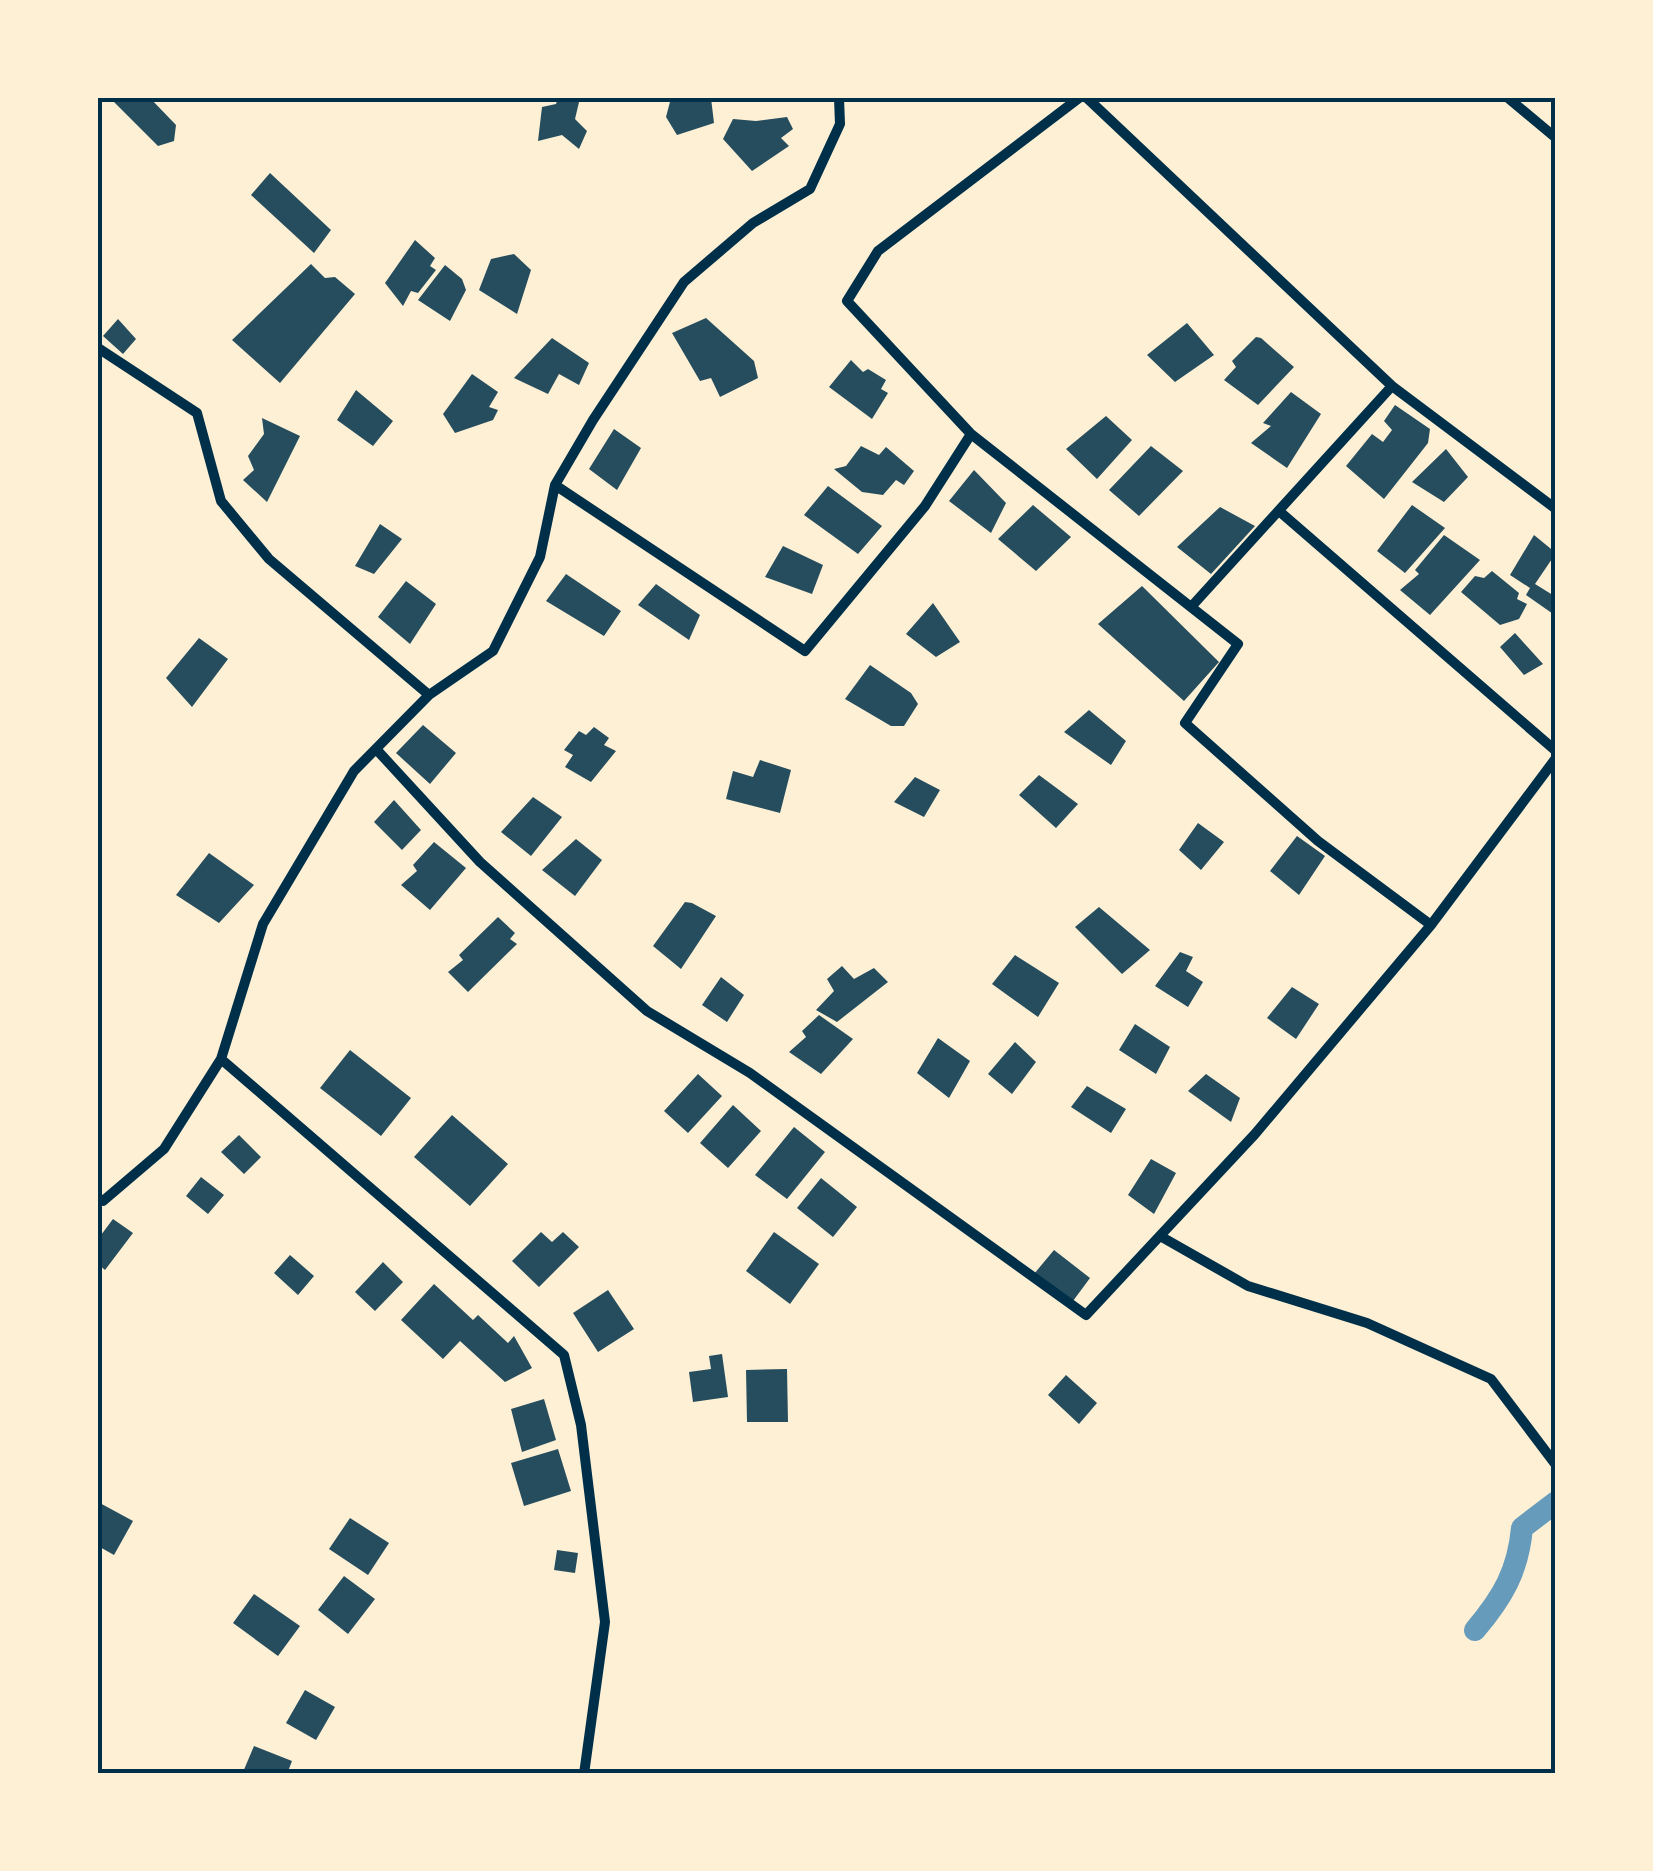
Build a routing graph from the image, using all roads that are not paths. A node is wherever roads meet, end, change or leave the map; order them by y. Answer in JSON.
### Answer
{"nodes":[{"id":1,"x":839,"y":98,"type":"edge"},
{"id":2,"x":1079,"y":98,"type":"edge"},
{"id":3,"x":1086,"y":98,"type":"edge"},
{"id":4,"x":1508,"y":98,"type":"edge"},
{"id":5,"x":1556,"y":138,"type":"edge"},
{"id":6,"x":98,"y":348,"type":"edge"},
{"id":7,"x":1392,"y":386,"type":"junction"},
{"id":8,"x":972,"y":434,"type":"junction"},
{"id":9,"x":555,"y":485,"type":"junction"},
{"id":10,"x":1556,"y":509,"type":"edge"},
{"id":11,"x":1279,"y":511,"type":"junction"},
{"id":12,"x":1191,"y":607,"type":"junction"},
{"id":13,"x":429,"y":696,"type":"junction"},
{"id":14,"x":376,"y":749,"type":"junction"},
{"id":15,"x":1556,"y":750,"type":"edge"},
{"id":16,"x":1556,"y":758,"type":"edge"},
{"id":17,"x":1432,"y":925,"type":"junction"},
{"id":18,"x":221,"y":1059,"type":"junction"},
{"id":19,"x":98,"y":1198,"type":"edge"},
{"id":20,"x":1160,"y":1236,"type":"junction"},
{"id":21,"x":1556,"y":1465,"type":"edge"},
{"id":22,"x":584,"y":1774,"type":"edge"}],
"edges":[{"from":1,"to":9,"type":"street"},
{"from":2,"to":8,"type":"street"},
{"from":3,"to":7,"type":"street"},
{"from":4,"to":5,"type":"street"},
{"from":6,"to":13,"type":"street"},
{"from":7,"to":10,"type":"street"},
{"from":7,"to":11,"type":"street"},
{"from":8,"to":9,"type":"street"},
{"from":8,"to":12,"type":"street"},
{"from":9,"to":13,"type":"street"},
{"from":11,"to":12,"type":"street"},
{"from":11,"to":15,"type":"street"},
{"from":12,"to":17,"type":"street"},
{"from":13,"to":14,"type":"street"},
{"from":14,"to":18,"type":"street"},
{"from":14,"to":20,"type":"street"},
{"from":16,"to":17,"type":"street"},
{"from":17,"to":20,"type":"street"},
{"from":18,"to":19,"type":"street"},
{"from":18,"to":22,"type":"street"},
{"from":20,"to":21,"type":"street"}]}
